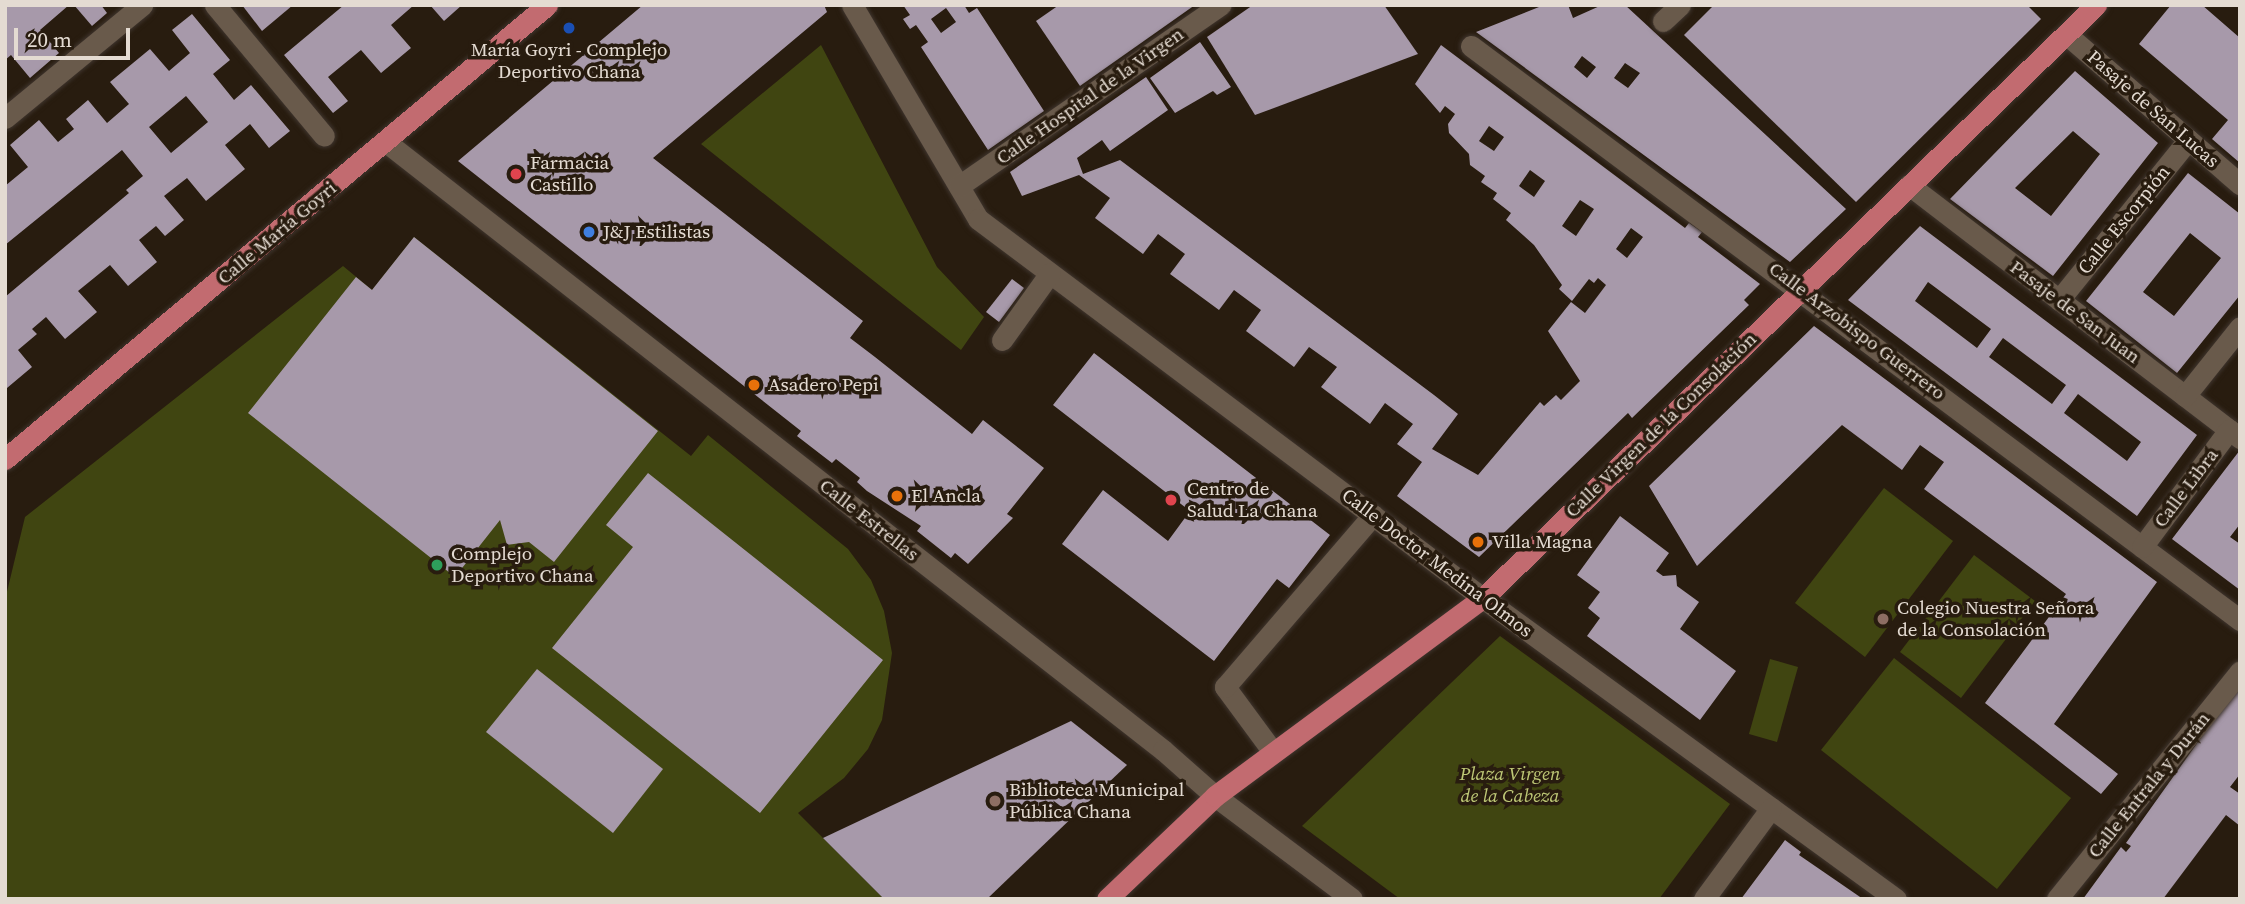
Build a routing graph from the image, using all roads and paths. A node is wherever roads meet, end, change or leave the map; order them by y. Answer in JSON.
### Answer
{"nodes":[{"id":1,"x":215,"y":5,"type":"edge"},
{"id":2,"x":547,"y":5,"type":"edge"},
{"id":3,"x":852,"y":5,"type":"edge"},
{"id":4,"x":1220,"y":5,"type":"edge"},
{"id":5,"x":1680,"y":5,"type":"edge"},
{"id":6,"x":2096,"y":5,"type":"edge"},
{"id":7,"x":129,"y":9,"type":"edge"},
{"id":8,"x":1663,"y":21,"type":"dead end"},
{"id":9,"x":2066,"y":34,"type":"junction"},
{"id":10,"x":1471,"y":46,"type":"dead end"},
{"id":11,"x":5,"y":118,"type":"edge"},
{"id":12,"x":324,"y":136,"type":"dead end"},
{"id":13,"x":2188,"y":140,"type":"junction"},
{"id":14,"x":386,"y":142,"type":"junction"},
{"id":15,"x":2240,"y":184,"type":"edge"},
{"id":16,"x":959,"y":186,"type":"junction"},
{"id":17,"x":1909,"y":186,"type":"junction"},
{"id":18,"x":1050,"y":273,"type":"junction"},
{"id":19,"x":1802,"y":289,"type":"junction"},
{"id":20,"x":2059,"y":300,"type":"junction"},
{"id":21,"x":2240,"y":327,"type":"edge"},
{"id":22,"x":1002,"y":340,"type":"dead end"},
{"id":23,"x":2185,"y":396,"type":"junction"},
{"id":24,"x":2234,"y":434,"type":"edge"},
{"id":25,"x":5,"y":459,"type":"edge"},
{"id":26,"x":1373,"y":515,"type":"junction"},
{"id":27,"x":2142,"y":547,"type":"junction"},
{"id":28,"x":1483,"y":598,"type":"junction"},
{"id":29,"x":2240,"y":620,"type":"edge"},
{"id":30,"x":2240,"y":671,"type":"edge"},
{"id":31,"x":1273,"y":752,"type":"junction"},
{"id":32,"x":1214,"y":796,"type":"junction"},
{"id":33,"x":1771,"y":808,"type":"junction"},
{"id":34,"x":1107,"y":899,"type":"edge"},
{"id":35,"x":1352,"y":899,"type":"edge"},
{"id":36,"x":1704,"y":899,"type":"edge"},
{"id":37,"x":1896,"y":899,"type":"edge"},
{"id":38,"x":2057,"y":899,"type":"edge"}],
"edges":[{"from":1,"to":12,"type":"street"},
{"from":2,"to":14,"type":"main road","name":"Calle María Goyri"},
{"from":3,"to":16,"type":"street","name":"Calle Doctor Medina Olmos"},
{"from":4,"to":16,"type":"street","name":"Calle Hospital de la Virgen"},
{"from":5,"to":8,"type":"street"},
{"from":6,"to":9,"type":"main road","name":"Calle Virgen de la Consolación"},
{"from":7,"to":11,"type":"street"},
{"from":9,"to":13,"type":"street","name":"Pasaje de San Lucas"},
{"from":9,"to":17,"type":"main road","name":"Calle Virgen de la Consolación"},
{"from":10,"to":19,"type":"street","name":"Calle Arzobispo Guerrero"},
{"from":13,"to":15,"type":"street","name":"Pasaje de San Lucas"},
{"from":13,"to":20,"type":"street","name":"Calle Escorpión"},
{"from":14,"to":25,"type":"main road","name":"Calle María Goyri"},
{"from":14,"to":32,"type":"street","name":"Calle Estrellas"},
{"from":16,"to":18,"type":"street","name":"Calle Doctor Medina Olmos"},
{"from":17,"to":19,"type":"main road","name":"Calle Virgen de la Consolación"},
{"from":17,"to":20,"type":"street","name":"Pasaje de San Juan"},
{"from":18,"to":22,"type":"street"},
{"from":18,"to":26,"type":"street","name":"Calle Doctor Medina Olmos"},
{"from":19,"to":27,"type":"street","name":"Calle Arzobispo Guerrero"},
{"from":19,"to":28,"type":"main road","name":"Calle Virgen de la Consolación"},
{"from":20,"to":23,"type":"street","name":"Pasaje de San Juan"},
{"from":21,"to":23,"type":"street"},
{"from":23,"to":24,"type":"street","name":"Pasaje de San Juan"},
{"from":24,"to":27,"type":"street","name":"Calle Libra"},
{"from":26,"to":28,"type":"street","name":"Calle Doctor Medina Olmos"},
{"from":26,"to":31,"type":"street"},
{"from":27,"to":29,"type":"street","name":"Calle Arzobispo Guerrero"},
{"from":28,"to":31,"type":"main road","name":"Calle Virgen de la Consolación"},
{"from":28,"to":33,"type":"street","name":"Calle Doctor Medina Olmos"},
{"from":30,"to":38,"type":"street","name":"Calle Entrala y Durán"},
{"from":31,"to":32,"type":"main road","name":"Calle Virgen de la Consolación"},
{"from":32,"to":34,"type":"main road","name":"Calle Virgen de la Consolación"},
{"from":32,"to":35,"type":"street","name":"Calle Estrellas"},
{"from":33,"to":36,"type":"street"},
{"from":33,"to":37,"type":"street","name":"Calle Doctor Medina Olmos"}]}
